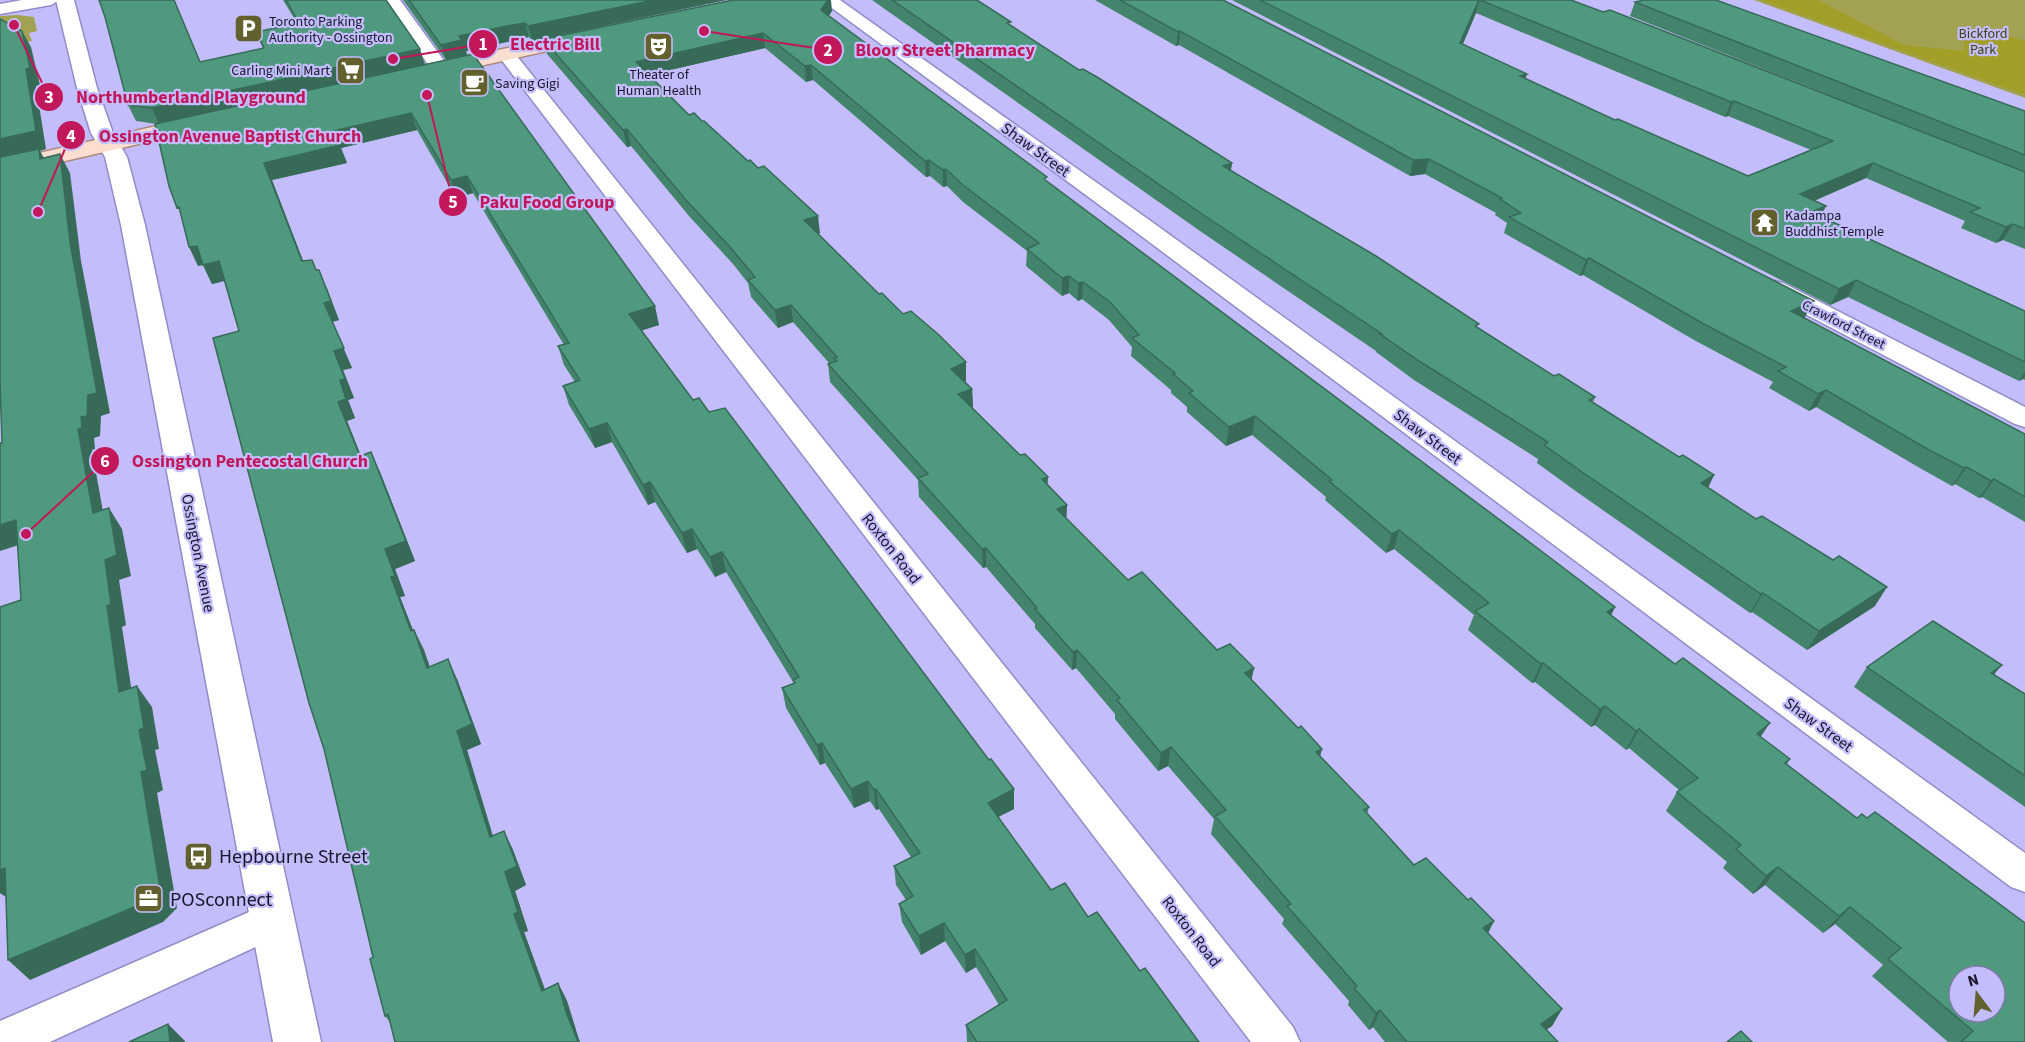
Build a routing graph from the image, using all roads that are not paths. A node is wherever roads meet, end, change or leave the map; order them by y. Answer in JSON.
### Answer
{"nodes":[{"id":1,"x":51,"y":0,"type":"edge"},
{"id":2,"x":65,"y":0,"type":"edge"},
{"id":3,"x":392,"y":0,"type":"edge"},
{"id":4,"x":829,"y":0,"type":"edge"},
{"id":5,"x":0,"y":9,"type":"edge"},
{"id":6,"x":609,"y":31,"type":"edge"},
{"id":7,"x":506,"y":54,"type":"junction"},
{"id":8,"x":441,"y":69,"type":"junction"},
{"id":9,"x":418,"y":74,"type":"edge"},
{"id":10,"x":225,"y":117,"type":"edge"},
{"id":11,"x":108,"y":145,"type":"junction"},
{"id":12,"x":0,"y":169,"type":"edge"},
{"id":13,"x":1760,"y":281,"type":"edge"},
{"id":14,"x":2025,"y":418,"type":"edge"},
{"id":15,"x":2025,"y":875,"type":"edge"},
{"id":16,"x":274,"y":919,"type":"junction"},
{"id":17,"x":2,"y":1042,"type":"edge"},
{"id":18,"x":297,"y":1042,"type":"edge"},
{"id":19,"x":1278,"y":1042,"type":"edge"}],
"edges":[{"from":1,"to":5,"type":"street"},
{"from":2,"to":11,"type":"street","name":"Ossington Avenue"},
{"from":3,"to":8,"type":"street"},
{"from":4,"to":15,"type":"street","name":"Shaw Street"},
{"from":6,"to":7,"type":"main road"},
{"from":7,"to":8,"type":"main road"},
{"from":7,"to":19,"type":"street","name":"Roxton Road"},
{"from":8,"to":9,"type":"main road"},
{"from":10,"to":11,"type":"main road"},
{"from":11,"to":12,"type":"main road"},
{"from":11,"to":16,"type":"street","name":"Ossington Avenue"},
{"from":13,"to":14,"type":"street","name":"Crawford Street"},
{"from":16,"to":17,"type":"street"},
{"from":16,"to":18,"type":"street","name":"Ossington Avenue"}]}
